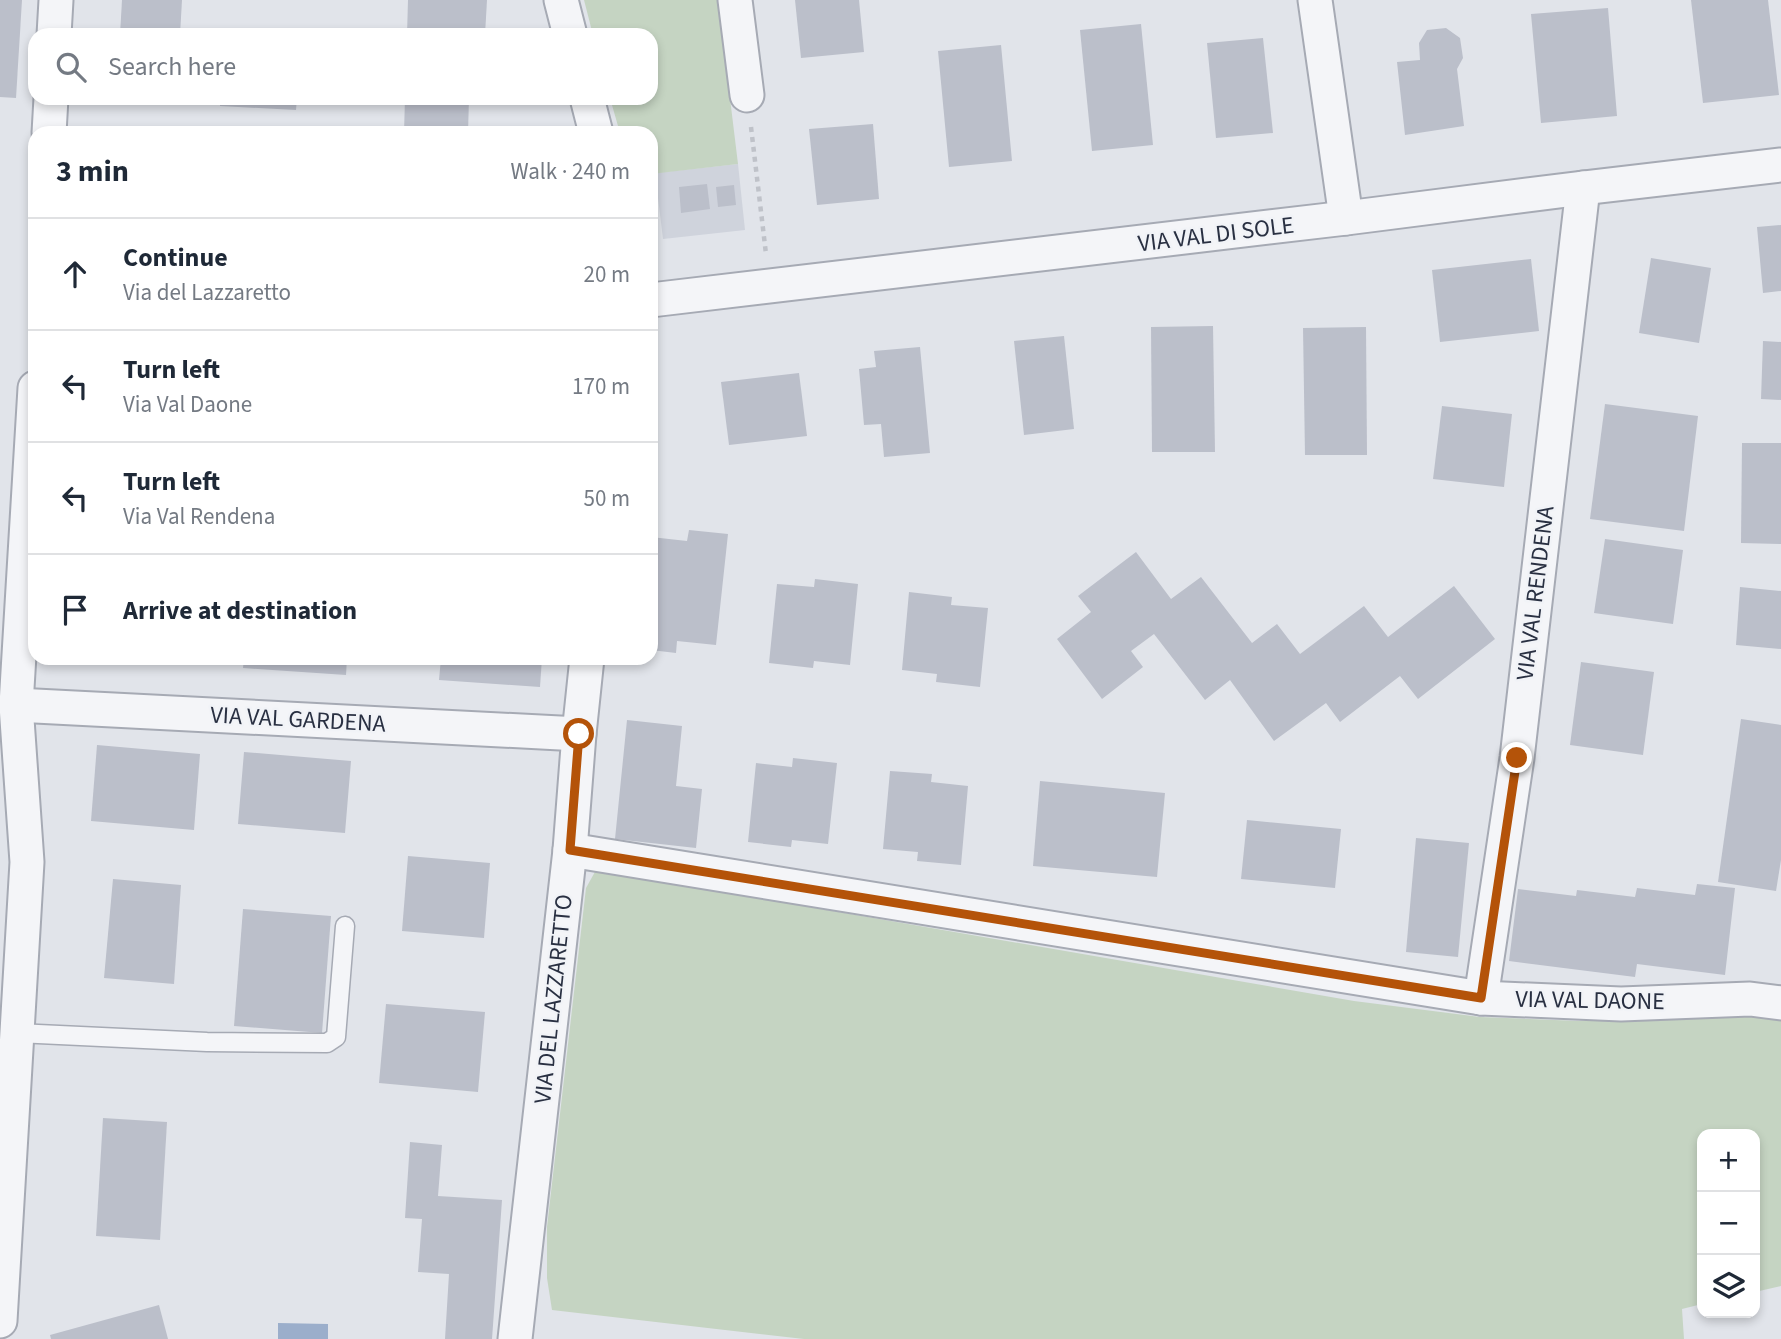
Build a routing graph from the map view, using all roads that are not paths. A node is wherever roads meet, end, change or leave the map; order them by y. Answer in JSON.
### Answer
{"nodes":[{"id":1,"x":56,"y":0,"type":"edge"},
{"id":2,"x":561,"y":0,"type":"edge"},
{"id":3,"x":735,"y":0,"type":"edge"},
{"id":4,"x":1315,"y":0,"type":"edge"},
{"id":5,"x":54,"y":28,"type":"edge"},
{"id":6,"x":568,"y":28,"type":"edge"},
{"id":7,"x":747,"y":95,"type":"road end"},
{"id":8,"x":51,"y":105,"type":"edge"},
{"id":9,"x":588,"y":105,"type":"edge"},
{"id":10,"x":49,"y":126,"type":"edge"},
{"id":11,"x":594,"y":126,"type":"edge"},
{"id":12,"x":1781,"y":165,"type":"edge"},
{"id":13,"x":1583,"y":188,"type":"junction"},
{"id":14,"x":1346,"y":218,"type":"junction"},
{"id":15,"x":658,"y":299,"type":"edge"},
{"id":16,"x":28,"y":505,"type":"edge"},
{"id":17,"x":586,"y":665,"type":"edge"},
{"id":18,"x":16,"y":705,"type":"junction"},
{"id":19,"x":579,"y":734,"type":"junction"},
{"id":20,"x":570,"y":850,"type":"junction"},
{"id":21,"x":14,"y":862,"type":"edge"},
{"id":22,"x":345,"y":926,"type":"dead end"},
{"id":23,"x":1481,"y":998,"type":"junction"},
{"id":24,"x":1781,"y":1003,"type":"edge"},
{"id":25,"x":17,"y":1033,"type":"junction"},
{"id":26,"x":0,"y":1321,"type":"edge"},
{"id":27,"x":515,"y":1339,"type":"edge"}],
"edges":[{"from":1,"to":5,"type":"street"},
{"from":2,"to":6,"type":"street"},
{"from":3,"to":7,"type":"street"},
{"from":4,"to":14,"type":"street"},
{"from":8,"to":10,"type":"street"},
{"from":9,"to":11,"type":"street"},
{"from":12,"to":13,"type":"street","name":"VIA VAL DI SOLE"},
{"from":13,"to":14,"type":"street","name":"VIA VAL DI SOLE"},
{"from":13,"to":23,"type":"street","name":"VIA VAL RENDENA"},
{"from":14,"to":15,"type":"street","name":"VIA VAL DI SOLE"},
{"from":16,"to":18,"type":"street"},
{"from":17,"to":19,"type":"street","name":"VIA DEL LAZZARETTO"},
{"from":18,"to":19,"type":"street","name":"VIA VAL GARDENA"},
{"from":18,"to":21,"type":"street"},
{"from":19,"to":20,"type":"street","name":"VIA DEL LAZZARETTO"},
{"from":20,"to":23,"type":"street","name":"VIA VAL DAONE"},
{"from":20,"to":27,"type":"street","name":"VIA DEL LAZZARETTO"},
{"from":21,"to":25,"type":"street"},
{"from":22,"to":25,"type":"lane"},
{"from":23,"to":24,"type":"street","name":"VIA VAL DAONE"},
{"from":25,"to":26,"type":"street"}]}
